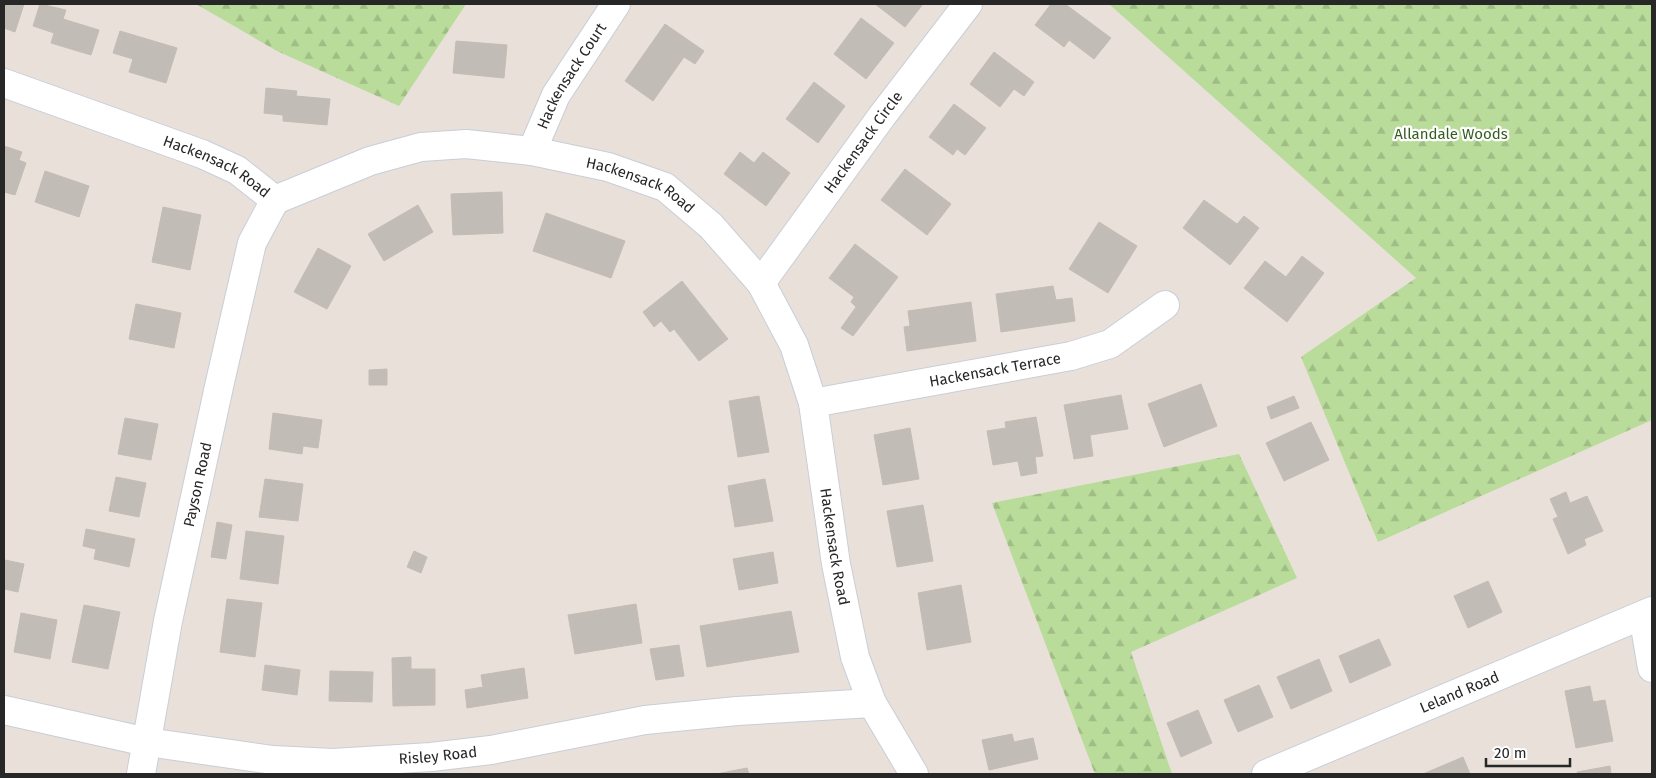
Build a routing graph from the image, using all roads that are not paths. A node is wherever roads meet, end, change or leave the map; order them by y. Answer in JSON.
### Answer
{"nodes":[{"id":1,"x":616,"y":4,"type":"edge"},
{"id":2,"x":968,"y":4,"type":"edge"},
{"id":3,"x":4,"y":83,"type":"edge"},
{"id":4,"x":532,"y":151,"type":"junction"},
{"id":5,"x":275,"y":200,"type":"junction"},
{"id":6,"x":761,"y":284,"type":"junction"},
{"id":7,"x":1165,"y":305,"type":"dead end"},
{"id":8,"x":813,"y":403,"type":"junction"},
{"id":9,"x":1647,"y":613,"type":"edge"},
{"id":10,"x":1652,"y":668,"type":"edge"},
{"id":11,"x":872,"y":703,"type":"junction"},
{"id":12,"x":4,"y":710,"type":"edge"},
{"id":13,"x":147,"y":742,"type":"junction"},
{"id":14,"x":141,"y":774,"type":"edge"},
{"id":15,"x":914,"y":774,"type":"edge"},
{"id":16,"x":1266,"y":774,"type":"edge"}],
"edges":[{"from":1,"to":4,"type":"street","name":"Hackensack Court"},
{"from":2,"to":6,"type":"street","name":"Hackensack Circle"},
{"from":3,"to":5,"type":"street","name":"Hackensack Road"},
{"from":4,"to":5,"type":"street","name":"Hackensack Road"},
{"from":4,"to":6,"type":"street","name":"Hackensack Road"},
{"from":5,"to":13,"type":"street","name":"Payson Road"},
{"from":6,"to":8,"type":"street","name":"Hackensack Road"},
{"from":7,"to":8,"type":"street","name":"Hackensack Terrace"},
{"from":8,"to":11,"type":"street","name":"Hackensack Road"},
{"from":9,"to":10,"type":"street"},
{"from":9,"to":16,"type":"street","name":"Leland Road"},
{"from":11,"to":13,"type":"street","name":"Risley Road"},
{"from":11,"to":15,"type":"street","name":"Hackensack Road"},
{"from":12,"to":13,"type":"street","name":"Risley Road"},
{"from":13,"to":14,"type":"street","name":"Payson Road"}]}
